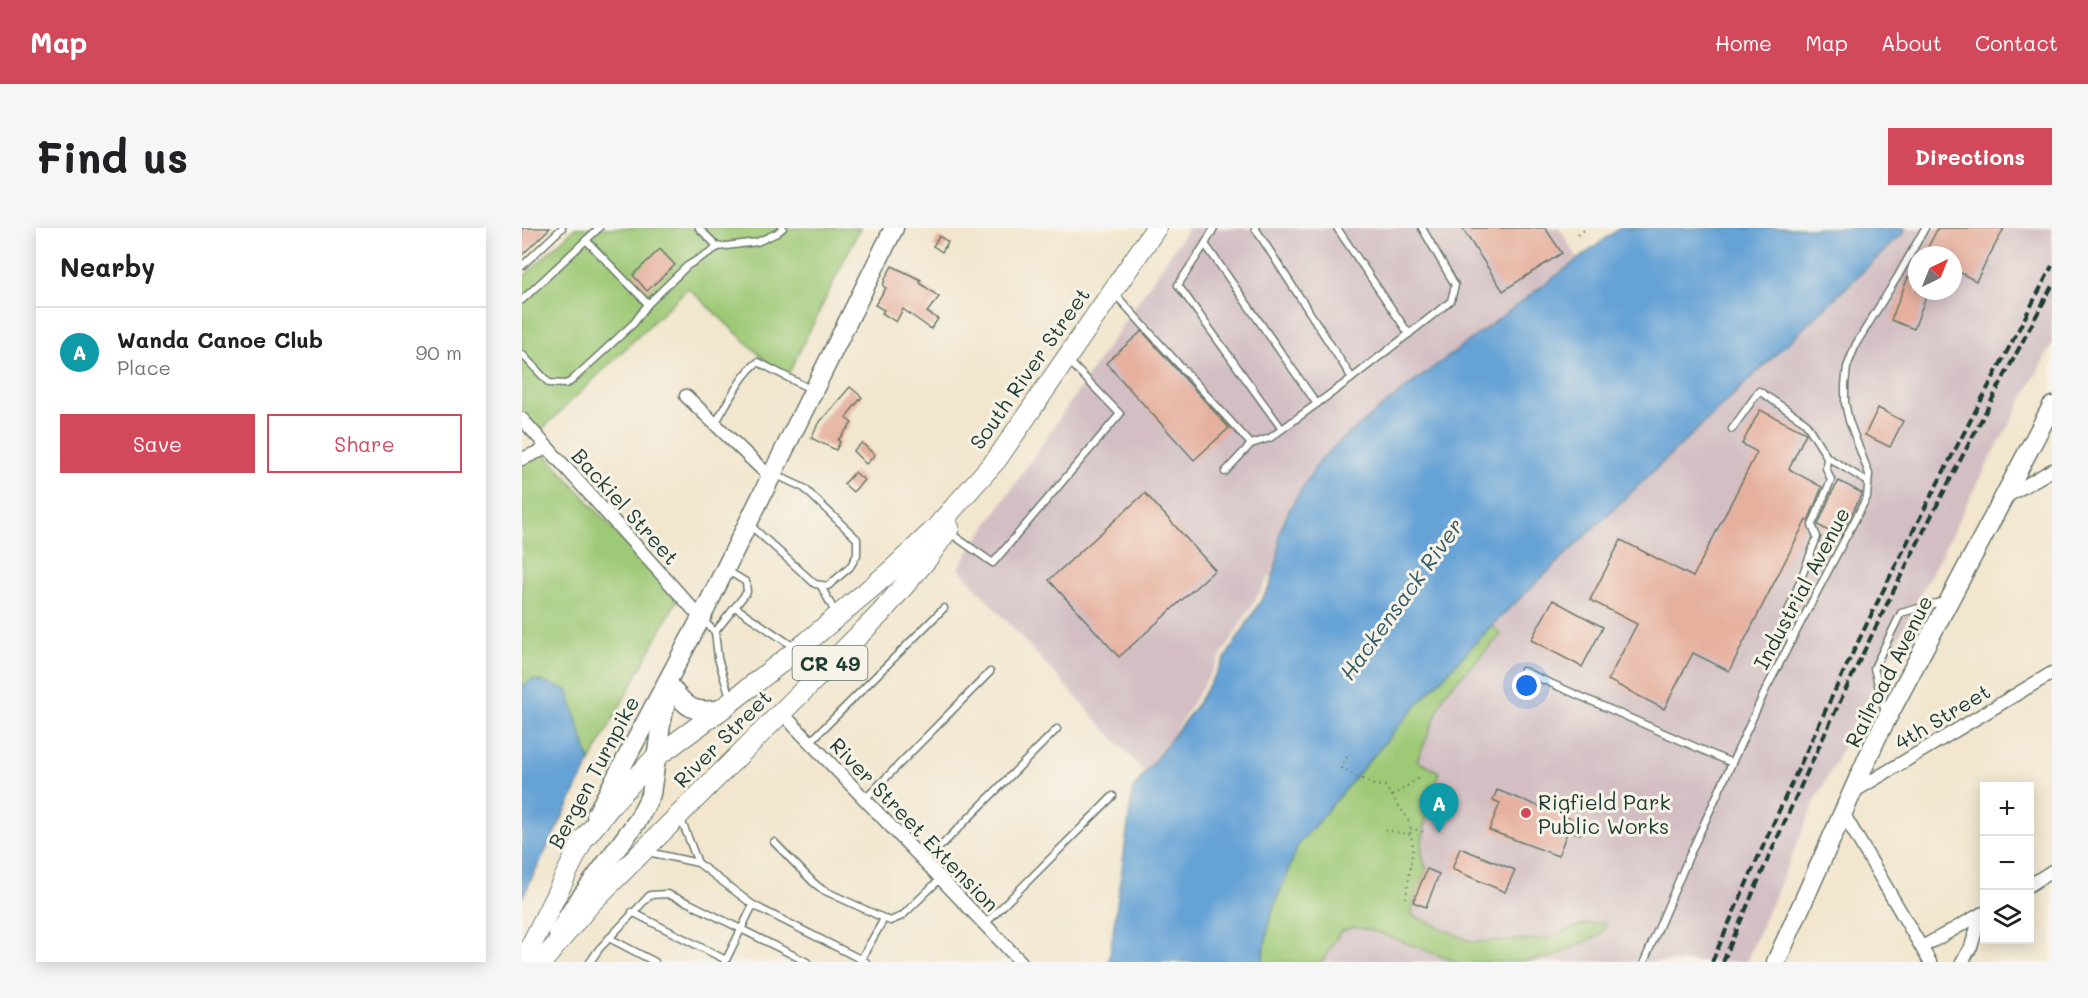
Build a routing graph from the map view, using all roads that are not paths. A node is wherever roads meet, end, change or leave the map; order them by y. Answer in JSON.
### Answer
{"nodes":[{"id":1,"x":562,"y":228,"type":"edge"},
{"id":2,"x":599,"y":228,"type":"edge"},
{"id":3,"x":699,"y":228,"type":"edge"},
{"id":4,"x":783,"y":228,"type":"edge"},
{"id":5,"x":894,"y":228,"type":"edge"},
{"id":6,"x":1156,"y":228,"type":"edge"},
{"id":7,"x":1214,"y":228,"type":"edge"},
{"id":8,"x":1255,"y":228,"type":"edge"},
{"id":9,"x":1337,"y":228,"type":"edge"},
{"id":10,"x":1422,"y":228,"type":"edge"},
{"id":11,"x":1925,"y":228,"type":"edge"},
{"id":12,"x":586,"y":240,"type":"junction"},
{"id":13,"x":1205,"y":244,"type":"junction"},
{"id":14,"x":718,"y":247,"type":"junction"},
{"id":15,"x":522,"y":266,"type":"edge"},
{"id":16,"x":1112,"y":291,"type":"junction"},
{"id":17,"x":522,"y":300,"type":"edge"},
{"id":18,"x":648,"y":304,"type":"junction"},
{"id":19,"x":1409,"y":334,"type":"junction"},
{"id":20,"x":522,"y":354,"type":"edge"},
{"id":21,"x":1066,"y":358,"type":"junction"},
{"id":22,"x":1352,"y":378,"type":"junction"},
{"id":23,"x":814,"y":391,"type":"junction"},
{"id":24,"x":686,"y":396,"type":"dead end"},
{"id":25,"x":1317,"y":404,"type":"junction"},
{"id":26,"x":2052,"y":406,"type":"edge"},
{"id":27,"x":522,"y":419,"type":"edge"},
{"id":28,"x":715,"y":424,"type":"junction"},
{"id":29,"x":1282,"y":429,"type":"junction"},
{"id":30,"x":1732,"y":429,"type":"dead end"},
{"id":31,"x":1251,"y":444,"type":"junction"},
{"id":32,"x":547,"y":448,"type":"junction"},
{"id":33,"x":1827,"y":457,"type":"junction"},
{"id":34,"x":522,"y":459,"type":"edge"},
{"id":35,"x":2052,"y":470,"type":"edge"},
{"id":36,"x":1225,"y":472,"type":"dead end"},
{"id":37,"x":771,"y":475,"type":"junction"},
{"id":38,"x":1868,"y":482,"type":"junction"},
{"id":39,"x":2003,"y":499,"type":"junction"},
{"id":40,"x":747,"y":523,"type":"junction"},
{"id":41,"x":940,"y":530,"type":"junction"},
{"id":42,"x":725,"y":569,"type":"junction"},
{"id":43,"x":821,"y":586,"type":"junction"},
{"id":44,"x":1950,"y":599,"type":"junction"},
{"id":45,"x":735,"y":607,"type":"junction"},
{"id":46,"x":944,"y":609,"type":"dead end"},
{"id":47,"x":837,"y":616,"type":"junction"},
{"id":48,"x":701,"y":618,"type":"junction"},
{"id":49,"x":715,"y":632,"type":"junction"},
{"id":50,"x":1791,"y":641,"type":"junction"},
{"id":51,"x":797,"y":650,"type":"junction"},
{"id":52,"x":674,"y":668,"type":"junction"},
{"id":53,"x":1523,"y":671,"type":"dead end"},
{"id":54,"x":990,"y":672,"type":"dead end"},
{"id":55,"x":2052,"y":673,"type":"edge"},
{"id":56,"x":670,"y":686,"type":"junction"},
{"id":57,"x":727,"y":705,"type":"junction"},
{"id":58,"x":781,"y":712,"type":"junction"},
{"id":59,"x":1886,"y":719,"type":"junction"},
{"id":60,"x":1057,"y":729,"type":"dead end"},
{"id":61,"x":810,"y":742,"type":"junction"},
{"id":62,"x":656,"y":757,"type":"junction"},
{"id":63,"x":1732,"y":763,"type":"junction"},
{"id":64,"x":1852,"y":793,"type":"junction"},
{"id":65,"x":1113,"y":796,"type":"dead end"},
{"id":66,"x":865,"y":799,"type":"junction"},
{"id":67,"x":1843,"y":813,"type":"junction"},
{"id":68,"x":680,"y":815,"type":"junction"},
{"id":69,"x":583,"y":840,"type":"junction"},
{"id":70,"x":774,"y":842,"type":"dead end"},
{"id":71,"x":644,"y":851,"type":"junction"},
{"id":72,"x":925,"y":862,"type":"junction"},
{"id":73,"x":698,"y":863,"type":"junction"},
{"id":74,"x":2052,"y":871,"type":"edge"},
{"id":75,"x":941,"y":878,"type":"junction"},
{"id":76,"x":2034,"y":882,"type":"edge"},
{"id":77,"x":753,"y":905,"type":"junction"},
{"id":78,"x":632,"y":912,"type":"junction"},
{"id":79,"x":1980,"y":915,"type":"edge"},
{"id":80,"x":884,"y":919,"type":"junction"},
{"id":81,"x":1980,"y":922,"type":"edge"},
{"id":82,"x":985,"y":924,"type":"junction"},
{"id":83,"x":742,"y":929,"type":"junction"},
{"id":84,"x":609,"y":938,"type":"junction"},
{"id":85,"x":1922,"y":947,"type":"junction"},
{"id":86,"x":542,"y":961,"type":"edge"},
{"id":87,"x":726,"y":961,"type":"edge"},
{"id":88,"x":863,"y":961,"type":"edge"},
{"id":89,"x":523,"y":962,"type":"edge"},
{"id":90,"x":590,"y":962,"type":"edge"},
{"id":91,"x":655,"y":962,"type":"edge"},
{"id":92,"x":807,"y":962,"type":"edge"},
{"id":93,"x":1021,"y":962,"type":"edge"},
{"id":94,"x":1644,"y":962,"type":"edge"},
{"id":95,"x":1776,"y":962,"type":"edge"},
{"id":96,"x":1930,"y":962,"type":"edge"},
{"id":97,"x":1962,"y":962,"type":"edge"}],
"edges":[{"from":1,"to":15,"type":"lane"},
{"from":2,"to":12,"type":"lane"},
{"from":3,"to":14,"type":"lane"},
{"from":4,"to":14,"type":"lane"},
{"from":5,"to":23,"type":"main road","name":"Bergen Turnpike"},
{"from":6,"to":16,"type":"main road","name":"South River Street","number":"CR 49"},
{"from":7,"to":13,"type":"lane"},
{"from":8,"to":22,"type":"lane"},
{"from":9,"to":19,"type":"lane"},
{"from":10,"to":19,"type":"lane"},
{"from":11,"to":38,"type":"lane","name":"Industrial Avenue"},
{"from":12,"to":17,"type":"lane"},
{"from":12,"to":18,"type":"lane"},
{"from":13,"to":25,"type":"lane"},
{"from":13,"to":29,"type":"lane"},
{"from":14,"to":18,"type":"lane"},
{"from":16,"to":21,"type":"main road","name":"South River Street","number":"CR 49"},
{"from":16,"to":31,"type":"lane"},
{"from":18,"to":20,"type":"lane"},
{"from":19,"to":22,"type":"lane"},
{"from":21,"to":41,"type":"main road","name":"South River Street","number":"CR 49"},
{"from":21,"to":41,"type":"lane"},
{"from":22,"to":25,"type":"lane"},
{"from":23,"to":28,"type":"lane"},
{"from":23,"to":37,"type":"main road","name":"Bergen Turnpike"},
{"from":24,"to":28,"type":"street"},
{"from":25,"to":29,"type":"lane"},
{"from":26,"to":39,"type":"main road","name":"Railroad Avenue"},
{"from":27,"to":32,"type":"street","name":"Backiel Street"},
{"from":28,"to":37,"type":"street"},
{"from":29,"to":31,"type":"lane"},
{"from":30,"to":33,"type":"lane"},
{"from":31,"to":36,"type":"lane"},
{"from":32,"to":34,"type":"street"},
{"from":32,"to":48,"type":"street","name":"Backiel Street"},
{"from":33,"to":38,"type":"lane"},
{"from":33,"to":50,"type":"lane"},
{"from":35,"to":39,"type":"street"},
{"from":37,"to":40,"type":"main road","name":"Bergen Turnpike"},
{"from":37,"to":43,"type":"lane"},
{"from":38,"to":50,"type":"lane","name":"Industrial Avenue"},
{"from":39,"to":44,"type":"main road","name":"Railroad Avenue"},
{"from":40,"to":42,"type":"main road","name":"Bergen Turnpike"},
{"from":40,"to":43,"type":"lane"},
{"from":41,"to":47,"type":"main road","name":"River Street","number":"CR 49"},
{"from":41,"to":58,"type":"main road","name":"River Street","number":"CR 49"},
{"from":42,"to":45,"type":"lane"},
{"from":42,"to":48,"type":"main road","name":"Bergen Turnpike"},
{"from":43,"to":47,"type":"lane"},
{"from":44,"to":59,"type":"main road","name":"Railroad Avenue"},
{"from":44,"to":59,"type":"lane"},
{"from":45,"to":49,"type":"lane"},
{"from":45,"to":51,"type":"lane"},
{"from":46,"to":61,"type":"lane"},
{"from":47,"to":51,"type":"main road","name":"River Street","number":"CR 49"},
{"from":48,"to":49,"type":"lane"},
{"from":48,"to":52,"type":"main road","name":"Bergen Turnpike"},
{"from":49,"to":57,"type":"lane"},
{"from":50,"to":63,"type":"lane","name":"Industrial Avenue"},
{"from":51,"to":57,"type":"main road","name":"River Street","number":"CR 49"},
{"from":52,"to":56,"type":"main road","name":"Bergen Turnpike"},
{"from":52,"to":69,"type":"main road","name":"Bergen Turnpike"},
{"from":53,"to":63,"type":"lane"},
{"from":54,"to":66,"type":"lane"},
{"from":55,"to":64,"type":"street","name":"4th Street"},
{"from":56,"to":57,"type":"main road"},
{"from":56,"to":62,"type":"main road","name":"Bergen Turnpike"},
{"from":57,"to":62,"type":"main road","name":"River Street","number":"CR 49"},
{"from":58,"to":61,"type":"street","name":"River Street Extension"},
{"from":58,"to":68,"type":"main road","name":"River Street","number":"CR 49"},
{"from":59,"to":64,"type":"main road","name":"Railroad Avenue"},
{"from":60,"to":72,"type":"lane"},
{"from":61,"to":66,"type":"street","name":"River Street Extension"},
{"from":62,"to":69,"type":"main road","name":"River Street","number":"CR 49"},
{"from":62,"to":86,"type":"main road","name":"Bergen Turnpike"},
{"from":63,"to":94,"type":"lane","name":"Industrial Avenue"},
{"from":64,"to":67,"type":"main road","name":"Railroad Avenue"},
{"from":65,"to":82,"type":"lane"},
{"from":66,"to":72,"type":"street","name":"River Street Extension"},
{"from":67,"to":85,"type":"street"},
{"from":67,"to":95,"type":"main road","name":"Railroad Avenue"},
{"from":68,"to":71,"type":"main road","name":"River Street","number":"CR 49"},
{"from":68,"to":73,"type":"lane"},
{"from":69,"to":89,"type":"main road","name":"Bergen Turnpike"},
{"from":70,"to":80,"type":"lane"},
{"from":71,"to":73,"type":"lane"},
{"from":71,"to":86,"type":"main road","name":"River Street","number":"CR 49"},
{"from":72,"to":75,"type":"street","name":"River Street Extension"},
{"from":73,"to":77,"type":"lane"},
{"from":74,"to":76,"type":"street"},
{"from":75,"to":80,"type":"lane"},
{"from":75,"to":82,"type":"street","name":"River Street Extension"},
{"from":77,"to":83,"type":"lane"},
{"from":77,"to":88,"type":"lane"},
{"from":78,"to":83,"type":"lane"},
{"from":78,"to":84,"type":"lane"},
{"from":78,"to":87,"type":"lane"},
{"from":79,"to":85,"type":"street"},
{"from":80,"to":88,"type":"lane"},
{"from":81,"to":97,"type":"street"},
{"from":82,"to":93,"type":"street","name":"River Street Extension"},
{"from":83,"to":87,"type":"lane"},
{"from":83,"to":92,"type":"lane"},
{"from":84,"to":90,"type":"lane"},
{"from":84,"to":91,"type":"lane"},
{"from":85,"to":96,"type":"street"}]}
